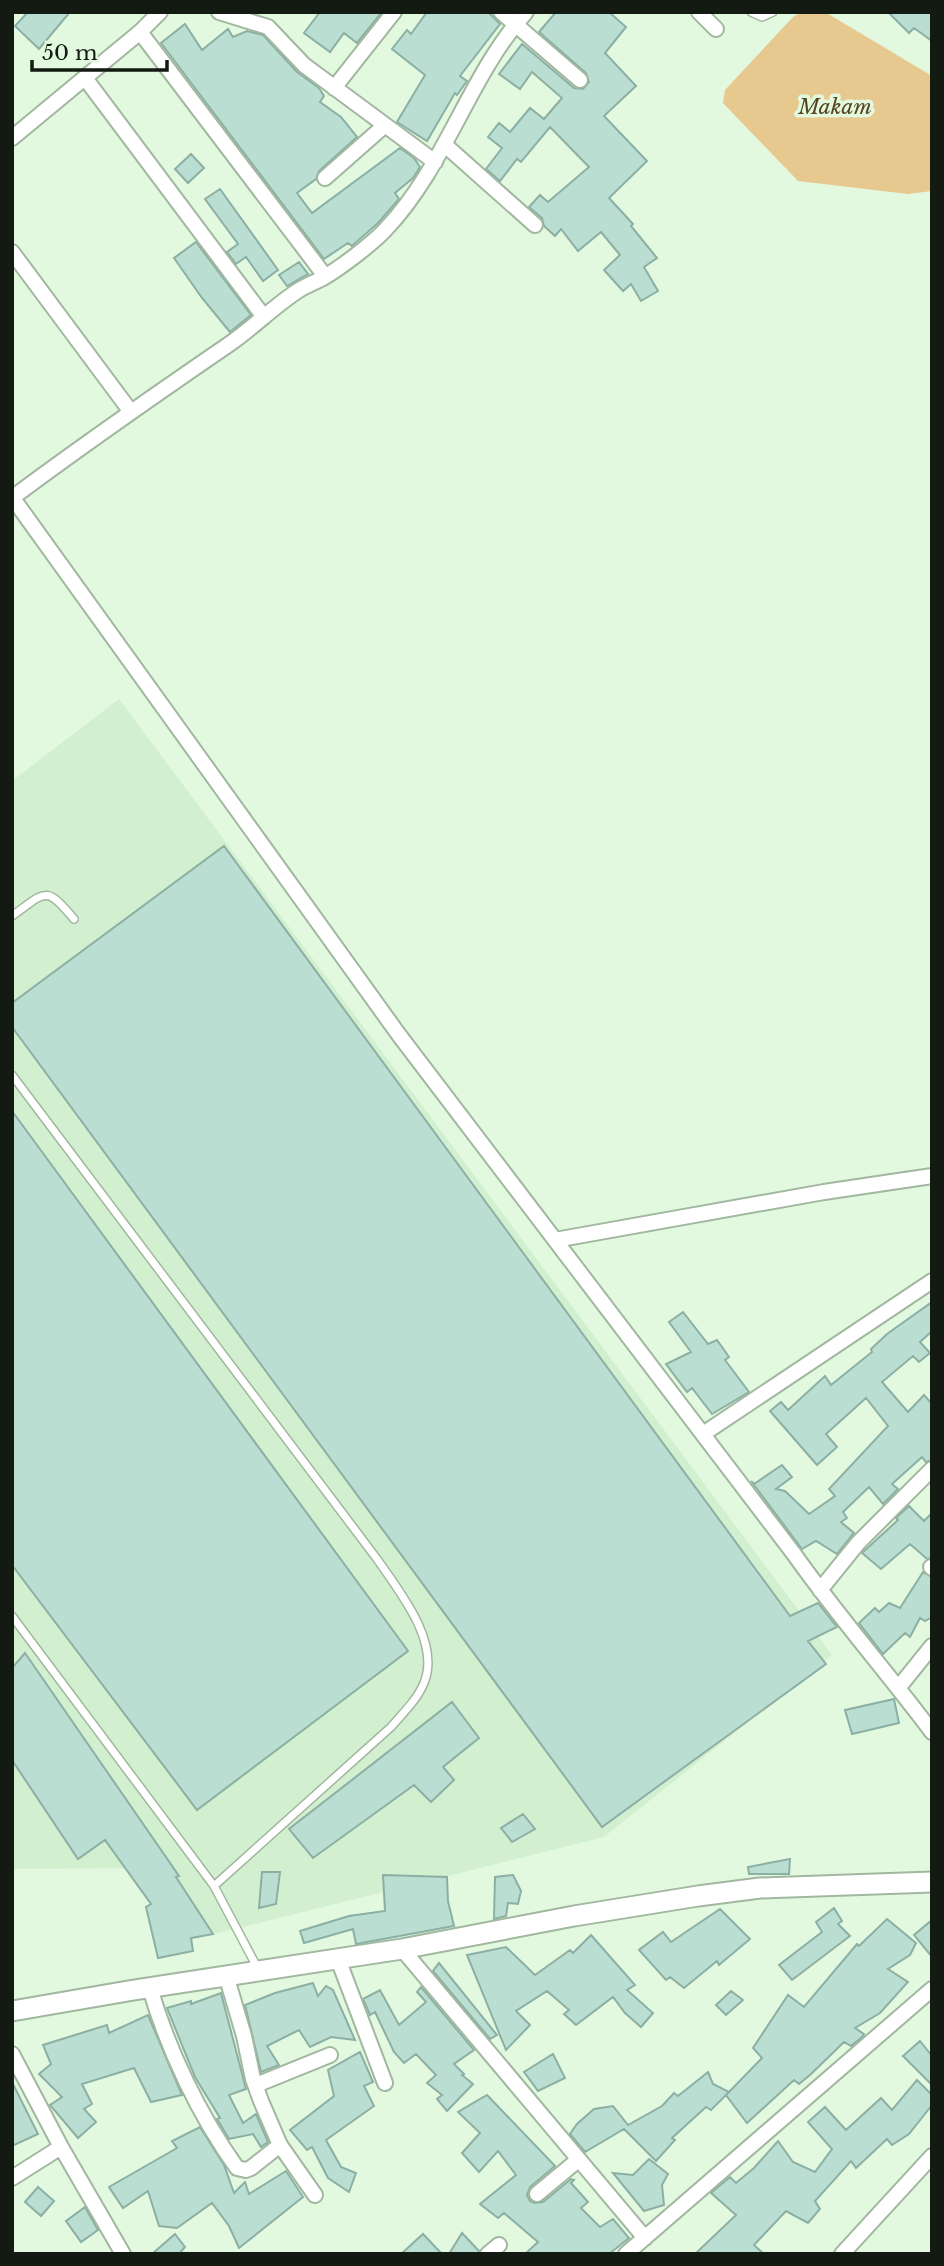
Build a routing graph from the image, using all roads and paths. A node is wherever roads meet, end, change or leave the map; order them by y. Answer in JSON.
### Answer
{"nodes":[{"id":1,"x":160,"y":12,"type":"edge"},
{"id":2,"x":219,"y":12,"type":"edge"},
{"id":3,"x":394,"y":12,"type":"edge"},
{"id":4,"x":501,"y":12,"type":"edge"},
{"id":5,"x":699,"y":12,"type":"edge"},
{"id":6,"x":751,"y":12,"type":"edge"},
{"id":7,"x":773,"y":12,"type":"edge"},
{"id":8,"x":521,"y":18,"type":"edge"},
{"id":9,"x":716,"y":29,"type":"dead end"},
{"id":10,"x":140,"y":32,"type":"junction"},
{"id":11,"x":85,"y":78,"type":"junction"},
{"id":12,"x":580,"y":80,"type":"dead end"},
{"id":13,"x":334,"y":88,"type":"junction"},
{"id":14,"x":384,"y":126,"type":"junction"},
{"id":15,"x":12,"y":138,"type":"edge"},
{"id":16,"x":445,"y":145,"type":"junction"},
{"id":17,"x":435,"y":162,"type":"junction"},
{"id":18,"x":325,"y":178,"type":"dead end"},
{"id":19,"x":535,"y":225,"type":"dead end"},
{"id":20,"x":12,"y":252,"type":"edge"},
{"id":21,"x":325,"y":276,"type":"junction"},
{"id":22,"x":264,"y":317,"type":"junction"},
{"id":23,"x":131,"y":412,"type":"junction"},
{"id":24,"x":12,"y":498,"type":"edge"},
{"id":25,"x":12,"y":916,"type":"edge"},
{"id":26,"x":74,"y":919,"type":"dead end"},
{"id":27,"x":12,"y":1075,"type":"edge"},
{"id":28,"x":932,"y":1176,"type":"edge"},
{"id":29,"x":555,"y":1240,"type":"junction"},
{"id":30,"x":932,"y":1281,"type":"edge"},
{"id":31,"x":703,"y":1434,"type":"junction"},
{"id":32,"x":932,"y":1469,"type":"edge"},
{"id":33,"x":820,"y":1590,"type":"junction"},
{"id":34,"x":12,"y":1616,"type":"edge"},
{"id":35,"x":932,"y":1646,"type":"edge"},
{"id":36,"x":899,"y":1687,"type":"junction"},
{"id":37,"x":932,"y":1732,"type":"edge"},
{"id":38,"x":932,"y":1882,"type":"edge"},
{"id":39,"x":214,"y":1886,"type":"junction"},
{"id":40,"x":402,"y":1949,"type":"junction"},
{"id":41,"x":338,"y":1959,"type":"junction"},
{"id":42,"x":258,"y":1970,"type":"junction"},
{"id":43,"x":226,"y":1975,"type":"junction"},
{"id":44,"x":150,"y":1988,"type":"junction"},
{"id":45,"x":932,"y":1989,"type":"edge"},
{"id":46,"x":12,"y":2011,"type":"edge"},
{"id":47,"x":12,"y":2054,"type":"edge"},
{"id":48,"x":330,"y":2054,"type":"dead end"},
{"id":49,"x":385,"y":2083,"type":"dead end"},
{"id":50,"x":256,"y":2085,"type":"junction"},
{"id":51,"x":280,"y":2145,"type":"junction"},
{"id":52,"x":61,"y":2147,"type":"junction"},
{"id":53,"x":932,"y":2156,"type":"edge"},
{"id":54,"x":578,"y":2160,"type":"junction"},
{"id":55,"x":12,"y":2179,"type":"edge"},
{"id":56,"x":537,"y":2194,"type":"dead end"},
{"id":57,"x":315,"y":2195,"type":"dead end"},
{"id":58,"x":645,"y":2238,"type":"junction"},
{"id":59,"x":123,"y":2254,"type":"edge"},
{"id":60,"x":626,"y":2254,"type":"edge"},
{"id":61,"x":842,"y":2254,"type":"edge"}],
"edges":[{"from":1,"to":10,"type":"street"},
{"from":2,"to":13,"type":"street"},
{"from":3,"to":13,"type":"street"},
{"from":4,"to":8,"type":"street"},
{"from":5,"to":9,"type":"street"},
{"from":6,"to":7,"type":"lane"},
{"from":8,"to":12,"type":"street"},
{"from":8,"to":16,"type":"street"},
{"from":10,"to":11,"type":"street"},
{"from":10,"to":21,"type":"street"},
{"from":11,"to":15,"type":"street"},
{"from":11,"to":22,"type":"street"},
{"from":13,"to":14,"type":"street"},
{"from":14,"to":17,"type":"street"},
{"from":14,"to":18,"type":"street"},
{"from":16,"to":17,"type":"street"},
{"from":16,"to":19,"type":"street"},
{"from":17,"to":21,"type":"street"},
{"from":20,"to":23,"type":"street"},
{"from":21,"to":22,"type":"street"},
{"from":22,"to":23,"type":"street"},
{"from":23,"to":24,"type":"street"},
{"from":24,"to":29,"type":"street"},
{"from":25,"to":26,"type":"lane"},
{"from":27,"to":39,"type":"lane"},
{"from":28,"to":29,"type":"street"},
{"from":29,"to":31,"type":"street"},
{"from":30,"to":31,"type":"street"},
{"from":31,"to":33,"type":"street"},
{"from":32,"to":33,"type":"street"},
{"from":33,"to":36,"type":"street"},
{"from":34,"to":39,"type":"lane"},
{"from":35,"to":36,"type":"street"},
{"from":36,"to":37,"type":"street"},
{"from":38,"to":40,"type":"main road"},
{"from":39,"to":42,"type":"lane"},
{"from":40,"to":41,"type":"main road"},
{"from":40,"to":54,"type":"street"},
{"from":41,"to":42,"type":"main road"},
{"from":41,"to":49,"type":"street"},
{"from":42,"to":43,"type":"main road"},
{"from":43,"to":44,"type":"main road"},
{"from":43,"to":50,"type":"street"},
{"from":44,"to":46,"type":"main road"},
{"from":44,"to":51,"type":"street"},
{"from":45,"to":58,"type":"street"},
{"from":47,"to":52,"type":"street"},
{"from":48,"to":50,"type":"street"},
{"from":50,"to":51,"type":"street"},
{"from":51,"to":57,"type":"street"},
{"from":52,"to":55,"type":"street"},
{"from":52,"to":59,"type":"street"},
{"from":53,"to":61,"type":"street"},
{"from":54,"to":56,"type":"street"},
{"from":54,"to":58,"type":"street"},
{"from":58,"to":60,"type":"street"}]}
